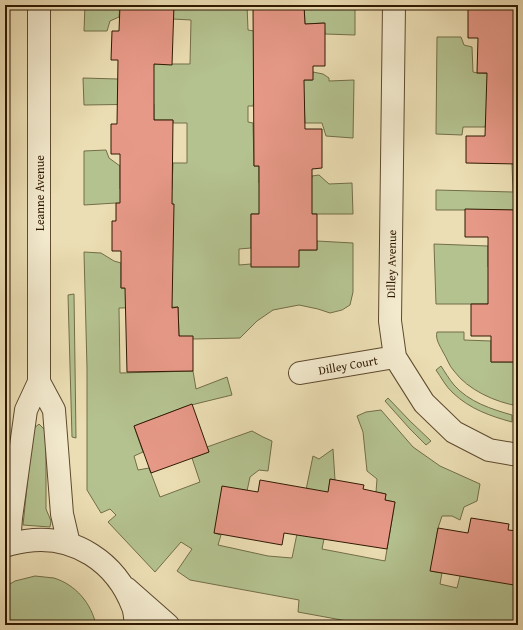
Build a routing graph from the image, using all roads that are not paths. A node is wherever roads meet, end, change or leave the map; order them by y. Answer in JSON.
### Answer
{"nodes":[{"id":1,"x":39,"y":5,"type":"edge"},
{"id":2,"x":394,"y":5,"type":"edge"},
{"id":3,"x":395,"y":357,"type":"junction"},
{"id":4,"x":300,"y":373,"type":"dead end"},
{"id":5,"x":39,"y":382,"type":"junction"},
{"id":6,"x":518,"y":455,"type":"edge"},
{"id":7,"x":69,"y":544,"type":"junction"},
{"id":8,"x":7,"y":545,"type":"edge"},
{"id":9,"x":123,"y":585,"type":"junction"},
{"id":10,"x":136,"y":625,"type":"edge"},
{"id":11,"x":168,"y":625,"type":"edge"}],
"edges":[{"from":1,"to":5,"type":"street","name":"Leanne Avenue"},
{"from":2,"to":3,"type":"street","name":"Dilley Avenue"},
{"from":3,"to":4,"type":"street","name":"Dilley Court"},
{"from":3,"to":6,"type":"street","name":"Dilley Avenue"},
{"from":5,"to":7,"type":"street","name":"Leanne Avenue"},
{"from":5,"to":8,"type":"street","name":"Leanne Avenue"},
{"from":7,"to":8,"type":"street"},
{"from":7,"to":9,"type":"street"},
{"from":9,"to":10,"type":"street"},
{"from":9,"to":11,"type":"street"}]}
